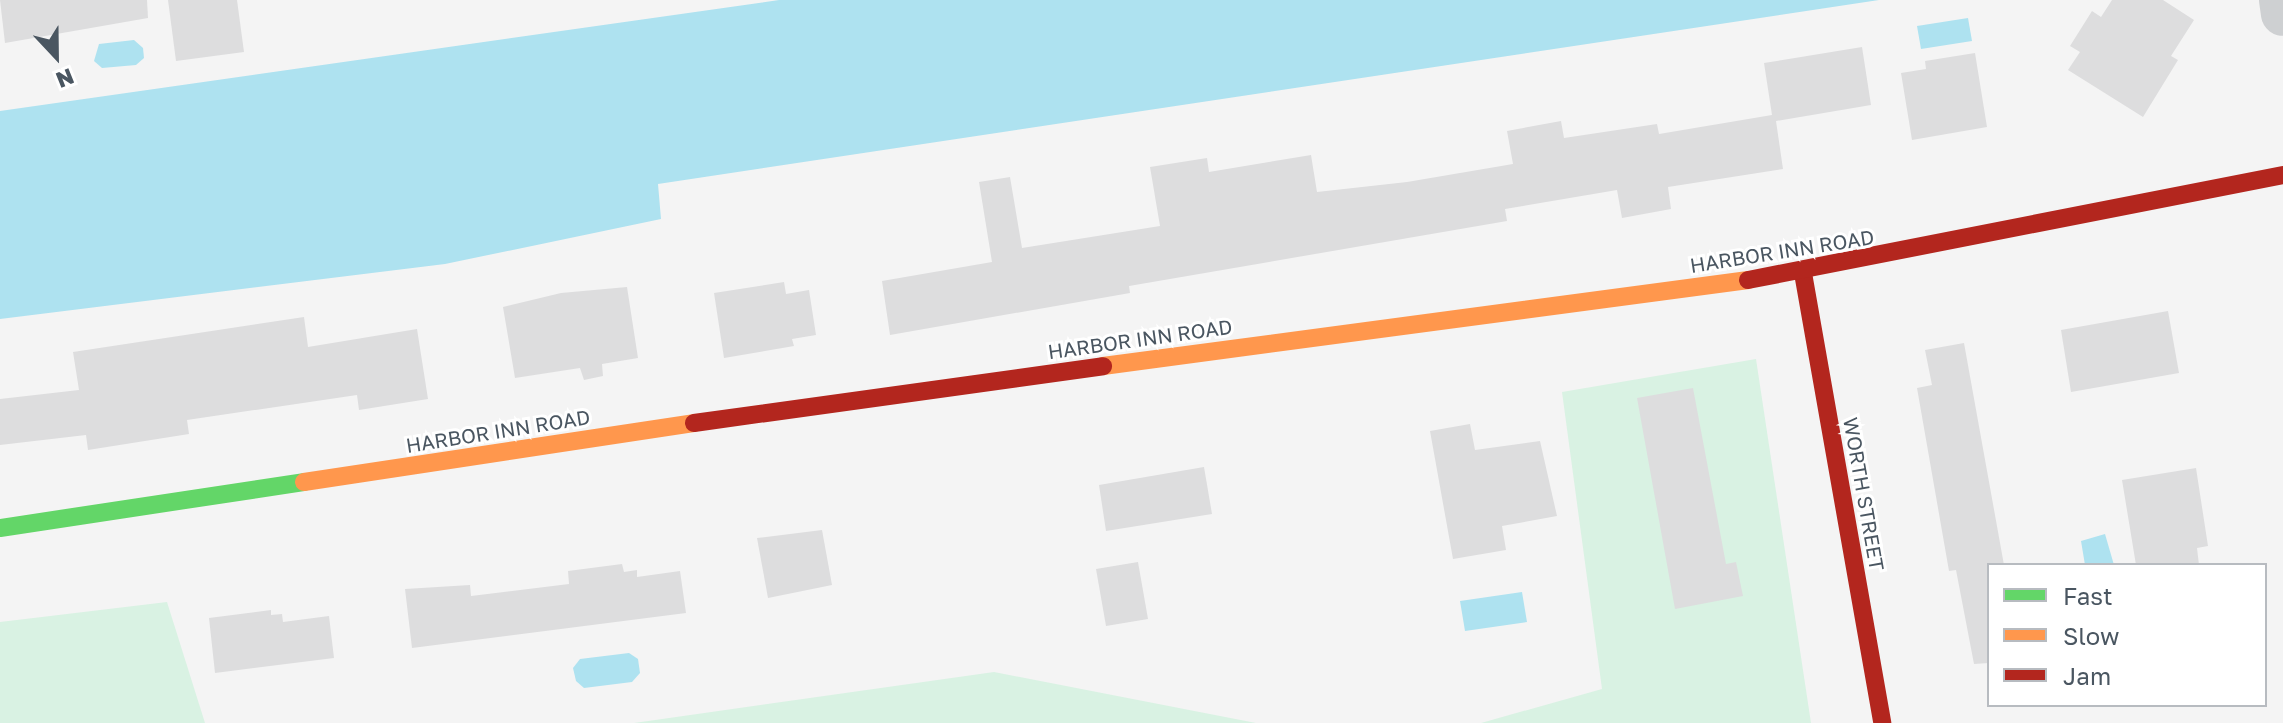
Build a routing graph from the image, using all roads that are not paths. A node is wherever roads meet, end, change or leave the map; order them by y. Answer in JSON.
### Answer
{"nodes":[{"id":1,"x":2281,"y":0,"type":"edge"},
{"id":2,"x":2283,"y":14,"type":"edge"},
{"id":3,"x":2283,"y":175,"type":"edge"},
{"id":4,"x":1803,"y":273,"type":"junction"},
{"id":5,"x":0,"y":528,"type":"edge"},
{"id":6,"x":1882,"y":723,"type":"edge"}],
"edges":[{"from":1,"to":2,"type":"street"},
{"from":3,"to":4,"type":"main road","name":"HARBOR INN ROAD"},
{"from":4,"to":5,"type":"main road","name":"HARBOR INN ROAD"},
{"from":4,"to":6,"type":"main road","name":"WORTH STREET"}]}
